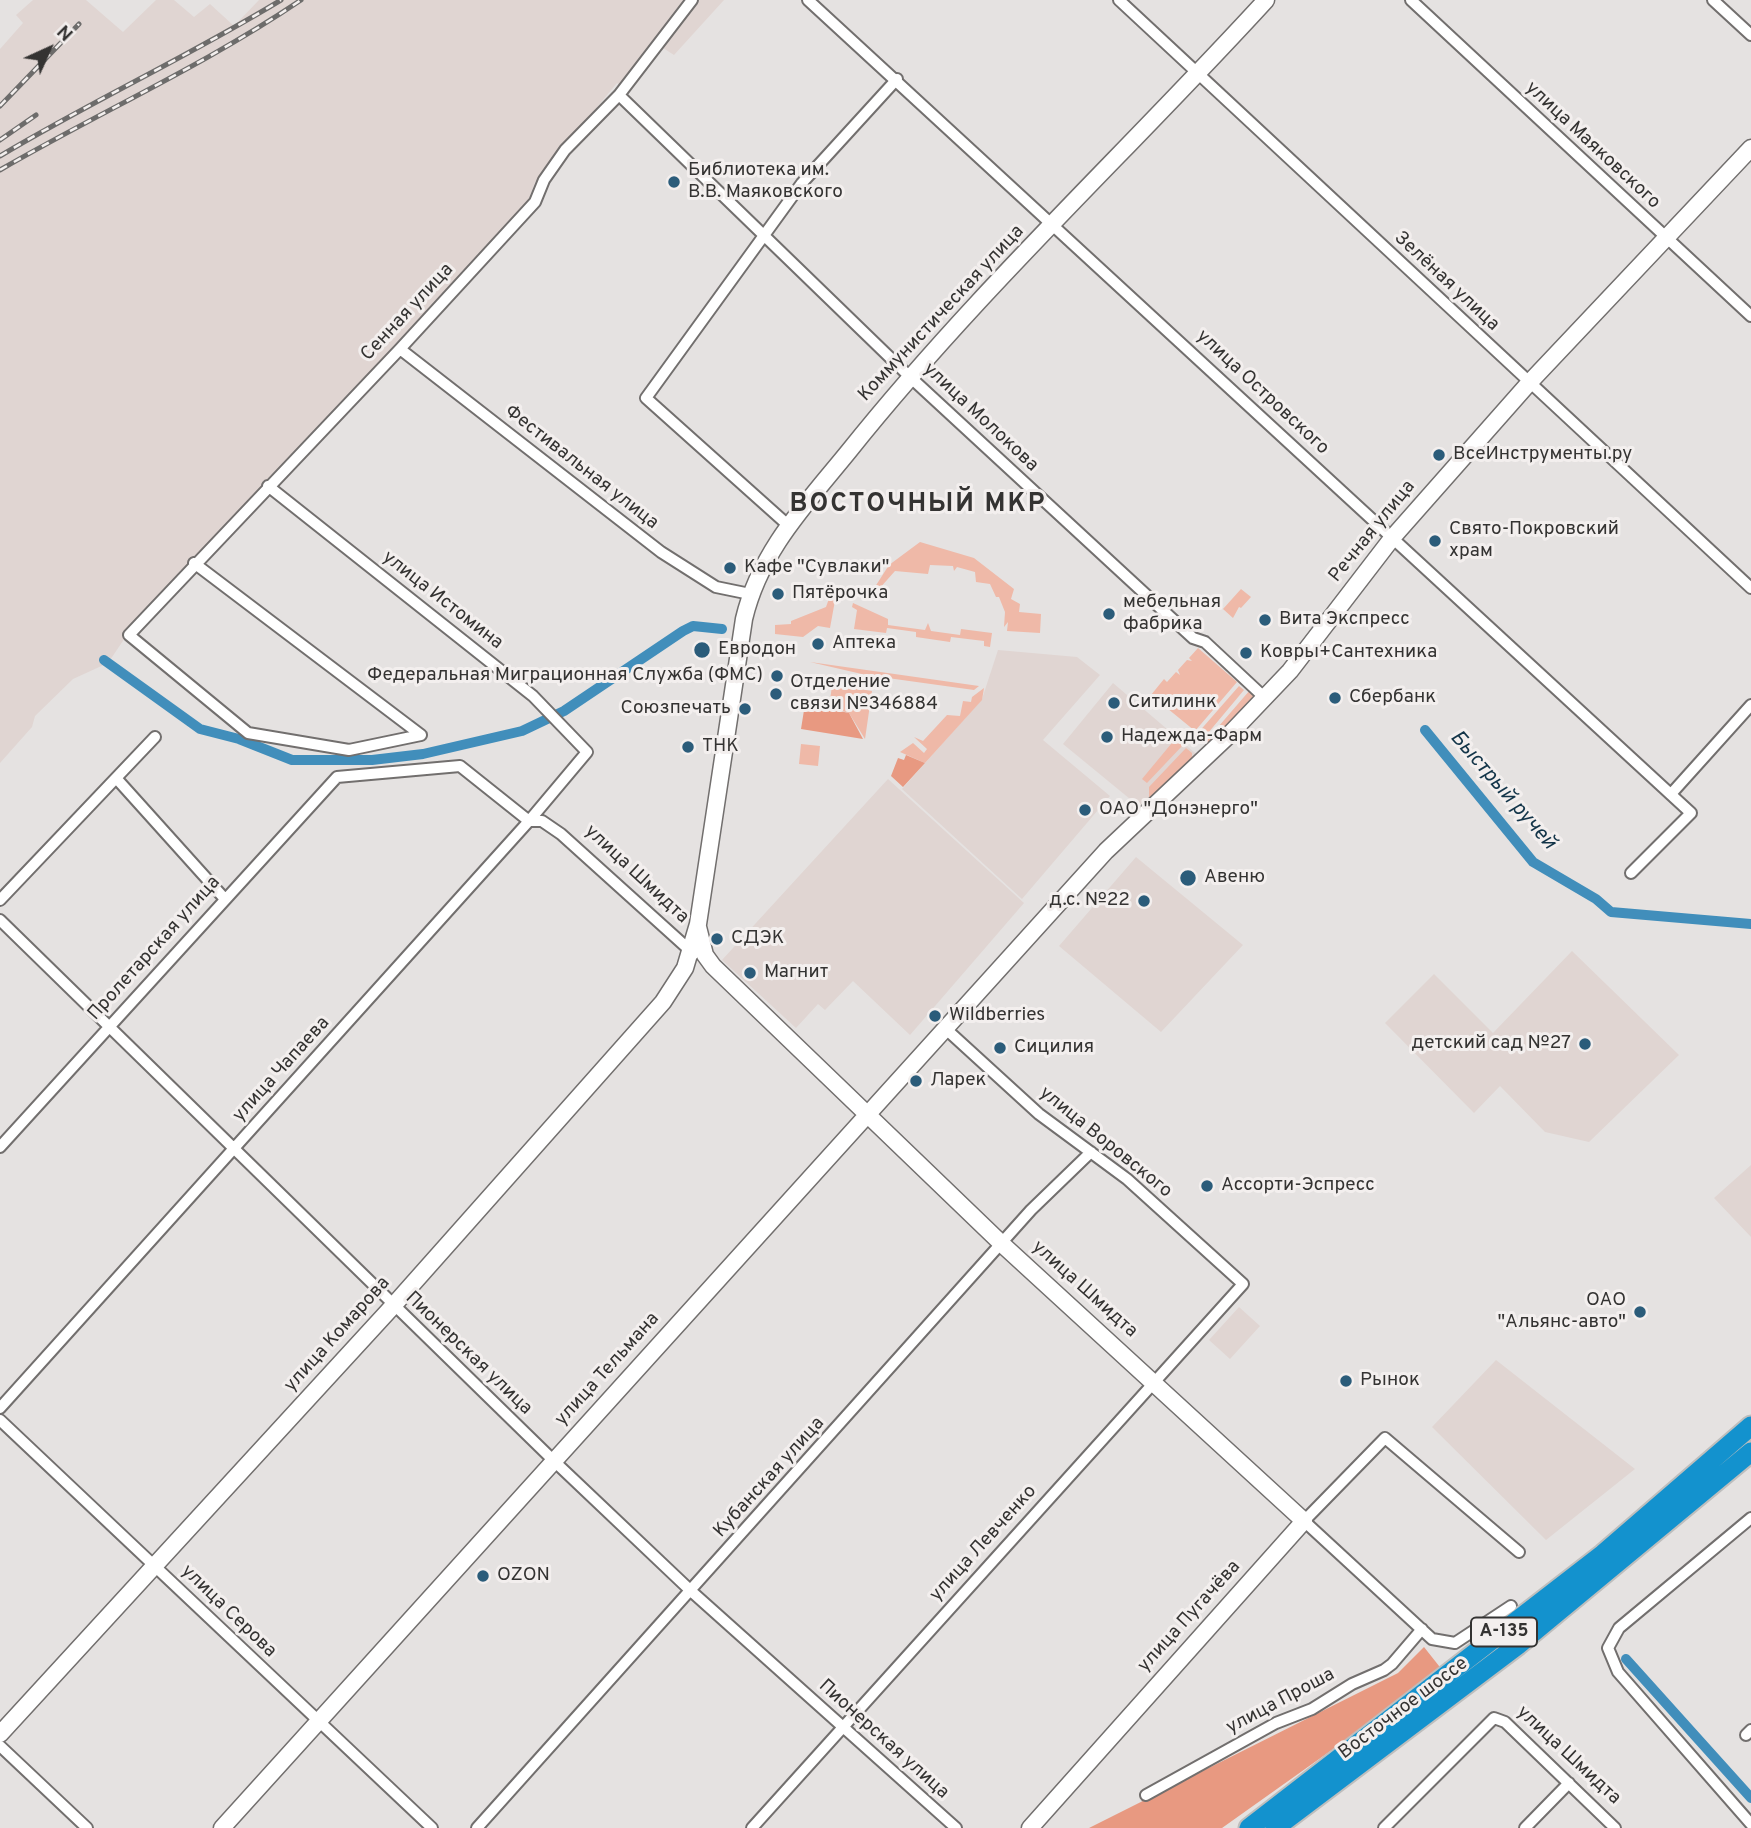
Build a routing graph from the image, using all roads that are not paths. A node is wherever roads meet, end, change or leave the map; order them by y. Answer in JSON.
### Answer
{"nodes":[{"id":1,"x":692,"y":0,"type":"edge"},
{"id":2,"x":808,"y":0,"type":"edge"},
{"id":3,"x":1119,"y":0,"type":"edge"},
{"id":4,"x":1266,"y":0,"type":"edge"},
{"id":5,"x":1411,"y":0,"type":"edge"},
{"id":6,"x":1713,"y":0,"type":"edge"},
{"id":7,"x":1751,"y":35,"type":"edge"},
{"id":8,"x":1198,"y":74,"type":"junction"},
{"id":9,"x":897,"y":79,"type":"junction"},
{"id":10,"x":620,"y":95,"type":"junction"},
{"id":11,"x":1751,"y":148,"type":"edge"},
{"id":12,"x":1053,"y":225,"type":"junction"},
{"id":13,"x":766,"y":234,"type":"junction"},
{"id":14,"x":1667,"y":237,"type":"junction"},
{"id":15,"x":1751,"y":316,"type":"edge"},
{"id":16,"x":400,"y":349,"type":"junction"},
{"id":17,"x":909,"y":376,"type":"junction"},
{"id":18,"x":1530,"y":383,"type":"junction"},
{"id":19,"x":268,"y":486,"type":"junction"},
{"id":20,"x":789,"y":526,"type":"junction"},
{"id":21,"x":1393,"y":537,"type":"junction"},
{"id":22,"x":194,"y":563,"type":"junction"},
{"id":23,"x":1751,"y":588,"type":"edge"},
{"id":24,"x":750,"y":594,"type":"junction"},
{"id":25,"x":1265,"y":698,"type":"junction"},
{"id":26,"x":1751,"y":705,"type":"edge"},
{"id":27,"x":155,"y":737,"type":"dead end"},
{"id":28,"x":587,"y":752,"type":"joint"},
{"id":29,"x":337,"y":777,"type":"joint"},
{"id":30,"x":116,"y":778,"type":"junction"},
{"id":31,"x":1671,"y":794,"type":"junction"},
{"id":32,"x":529,"y":821,"type":"junction"},
{"id":33,"x":1630,"y":873,"type":"dead end"},
{"id":34,"x":224,"y":898,"type":"junction"},
{"id":35,"x":0,"y":900,"type":"edge"},
{"id":36,"x":0,"y":920,"type":"edge"},
{"id":37,"x":698,"y":924,"type":"junction"},
{"id":38,"x":1026,"y":940,"type":"joint"},
{"id":39,"x":691,"y":952,"type":"junction"},
{"id":40,"x":713,"y":966,"type":"junction"},
{"id":41,"x":108,"y":1026,"type":"junction"},
{"id":42,"x":947,"y":1030,"type":"junction"},
{"id":43,"x":867,"y":1115,"type":"junction"},
{"id":44,"x":0,"y":1147,"type":"edge"},
{"id":45,"x":234,"y":1150,"type":"junction"},
{"id":46,"x":1091,"y":1152,"type":"junction"},
{"id":47,"x":1003,"y":1245,"type":"junction"},
{"id":48,"x":1242,"y":1284,"type":"joint"},
{"id":49,"x":393,"y":1306,"type":"junction"},
{"id":50,"x":1153,"y":1381,"type":"junction"},
{"id":51,"x":0,"y":1408,"type":"edge"},
{"id":52,"x":0,"y":1420,"type":"edge"},
{"id":53,"x":1751,"y":1426,"type":"edge"},
{"id":54,"x":1751,"y":1452,"type":"edge"},
{"id":55,"x":554,"y":1461,"type":"junction"},
{"id":56,"x":1751,"y":1518,"type":"edge"},
{"id":57,"x":1304,"y":1521,"type":"junction"},
{"id":58,"x":1519,"y":1552,"type":"dead end"},
{"id":59,"x":155,"y":1567,"type":"junction"},
{"id":60,"x":691,"y":1591,"type":"junction"},
{"id":61,"x":1511,"y":1606,"type":"dead end"},
{"id":62,"x":1422,"y":1629,"type":"junction"},
{"id":63,"x":318,"y":1722,"type":"junction"},
{"id":64,"x":843,"y":1727,"type":"junction"},
{"id":65,"x":0,"y":1734,"type":"edge"},
{"id":66,"x":0,"y":1746,"type":"edge"},
{"id":67,"x":1569,"y":1783,"type":"junction"},
{"id":68,"x":1146,"y":1795,"type":"dead end"},
{"id":69,"x":1751,"y":1824,"type":"edge"},
{"id":70,"x":87,"y":1828,"type":"edge"},
{"id":71,"x":222,"y":1828,"type":"edge"},
{"id":72,"x":432,"y":1828,"type":"edge"},
{"id":73,"x":477,"y":1828,"type":"edge"},
{"id":74,"x":752,"y":1828,"type":"edge"},
{"id":75,"x":956,"y":1828,"type":"edge"},
{"id":76,"x":1030,"y":1828,"type":"edge"},
{"id":77,"x":1249,"y":1828,"type":"edge"},
{"id":78,"x":1275,"y":1828,"type":"edge"},
{"id":79,"x":1384,"y":1828,"type":"edge"},
{"id":80,"x":1525,"y":1828,"type":"edge"},
{"id":81,"x":1615,"y":1828,"type":"edge"}],
"edges":[{"from":1,"to":10,"type":"street","name":"Сенная улица"},
{"from":2,"to":9,"type":"street","name":"улица Островского"},
{"from":3,"to":8,"type":"street","name":"Зелёная улица"},
{"from":4,"to":8,"type":"street","name":"Коммунистическая улица"},
{"from":5,"to":14,"type":"street","name":"улица Маяковского"},
{"from":6,"to":7,"type":"street"},
{"from":8,"to":12,"type":"street","name":"Коммунистическая улица"},
{"from":8,"to":18,"type":"street","name":"Зелёная улица"},
{"from":9,"to":12,"type":"street","name":"улица Островского"},
{"from":9,"to":13,"type":"street"},
{"from":10,"to":13,"type":"street","name":"улица Молокова"},
{"from":10,"to":16,"type":"street","name":"Сенная улица"},
{"from":11,"to":14,"type":"street","name":"Речная улица"},
{"from":12,"to":17,"type":"street","name":"Коммунистическая улица"},
{"from":12,"to":21,"type":"street","name":"улица Островского"},
{"from":13,"to":17,"type":"street","name":"улица Молокова"},
{"from":13,"to":20,"type":"street"},
{"from":14,"to":15,"type":"street","name":"улица Маяковского"},
{"from":14,"to":18,"type":"street","name":"Речная улица"},
{"from":16,"to":19,"type":"street","name":"Сенная улица"},
{"from":16,"to":24,"type":"street","name":"Фестивальная улица"},
{"from":17,"to":20,"type":"street","name":"Коммунистическая улица"},
{"from":17,"to":25,"type":"street","name":"улица Молокова"},
{"from":18,"to":21,"type":"street","name":"Речная улица"},
{"from":18,"to":23,"type":"street","name":"Зелёная улица"},
{"from":19,"to":22,"type":"street","name":"Сенная улица"},
{"from":19,"to":28,"type":"street","name":"улица Истомина"},
{"from":20,"to":24,"type":"street","name":"Коммунистическая улица"},
{"from":21,"to":25,"type":"street","name":"Речная улица"},
{"from":21,"to":31,"type":"street","name":"улица Островского"},
{"from":22,"to":22,"type":"street","name":"Сенная улица"},
{"from":24,"to":37,"type":"street","name":"Коммунистическая улица"},
{"from":25,"to":38,"type":"street","name":"Речная улица"},
{"from":26,"to":31,"type":"street"},
{"from":27,"to":30,"type":"street"},
{"from":28,"to":32,"type":"street","name":"улица Чапаева"},
{"from":29,"to":32,"type":"street","name":"улица Шмидта"},
{"from":29,"to":34,"type":"street","name":"Пролетарская улица"},
{"from":30,"to":34,"type":"street"},
{"from":30,"to":35,"type":"street"},
{"from":31,"to":33,"type":"street","name":"улица Островского"},
{"from":32,"to":39,"type":"street","name":"улица Шмидта"},
{"from":32,"to":45,"type":"street","name":"улица Чапаева"},
{"from":34,"to":41,"type":"street","name":"Пролетарская улица"},
{"from":36,"to":41,"type":"street","name":"Пионерская улица"},
{"from":37,"to":39,"type":"street","name":"Коммунистическая улица"},
{"from":37,"to":40,"type":"street","name":"улица Шмидта"},
{"from":38,"to":42,"type":"street","name":"улица Тельмана"},
{"from":39,"to":40,"type":"street","name":"улица Шмидта"},
{"from":39,"to":49,"type":"street","name":"улица Комарова"},
{"from":40,"to":43,"type":"street","name":"улица Шмидта"},
{"from":41,"to":44,"type":"street","name":"Пролетарская улица"},
{"from":41,"to":45,"type":"street","name":"Пионерская улица"},
{"from":42,"to":43,"type":"street","name":"улица Тельмана"},
{"from":42,"to":46,"type":"street","name":"улица Воровского"},
{"from":43,"to":47,"type":"street","name":"улица Шмидта"},
{"from":43,"to":55,"type":"street","name":"улица Тельмана"},
{"from":45,"to":49,"type":"street","name":"Пионерская улица"},
{"from":45,"to":51,"type":"street","name":"улица Чапаева"},
{"from":46,"to":47,"type":"street","name":"Кубанская улица"},
{"from":46,"to":48,"type":"street","name":"улица Воровского"},
{"from":47,"to":50,"type":"street","name":"улица Шмидта"},
{"from":47,"to":60,"type":"street","name":"Кубанская улица"},
{"from":48,"to":50,"type":"street","name":"улица Левченко"},
{"from":49,"to":55,"type":"street","name":"Пионерская улица"},
{"from":49,"to":59,"type":"street","name":"улица Комарова"},
{"from":50,"to":57,"type":"street","name":"улица Шмидта"},
{"from":50,"to":64,"type":"street","name":"улица Левченко"},
{"from":52,"to":59,"type":"street","name":"улица Серова"},
{"from":53,"to":77,"type":"highway","name":"Восточное шоссе","number":"А-135"},
{"from":54,"to":78,"type":"highway","name":"Восточное шоссе","number":"А-135"},
{"from":55,"to":60,"type":"street","name":"Пионерская улица"},
{"from":55,"to":63,"type":"street","name":"улица Тельмана"},
{"from":56,"to":69,"type":"street"},
{"from":57,"to":58,"type":"street","name":"улица Пугачёва"},
{"from":57,"to":62,"type":"street","name":"улица Шмидта"},
{"from":57,"to":76,"type":"street","name":"улица Пугачёва"},
{"from":59,"to":63,"type":"street","name":"улица Серова"},
{"from":59,"to":65,"type":"street","name":"улица Комарова"},
{"from":60,"to":64,"type":"street","name":"Пионерская улица"},
{"from":60,"to":73,"type":"street","name":"Кубанская улица"},
{"from":61,"to":62,"type":"street","name":"улица Шмидта"},
{"from":62,"to":68,"type":"street","name":"улица Проша"},
{"from":63,"to":71,"type":"street","name":"улица Тельмана"},
{"from":63,"to":72,"type":"street","name":"улица Серова"},
{"from":64,"to":74,"type":"street","name":"улица Левченко"},
{"from":64,"to":75,"type":"street","name":"Пионерская улица"},
{"from":66,"to":70,"type":"street"},
{"from":67,"to":79,"type":"street","name":"улица Шмидта"},
{"from":67,"to":80,"type":"street"},
{"from":67,"to":81,"type":"street","name":"улица Шмидта"}]}
